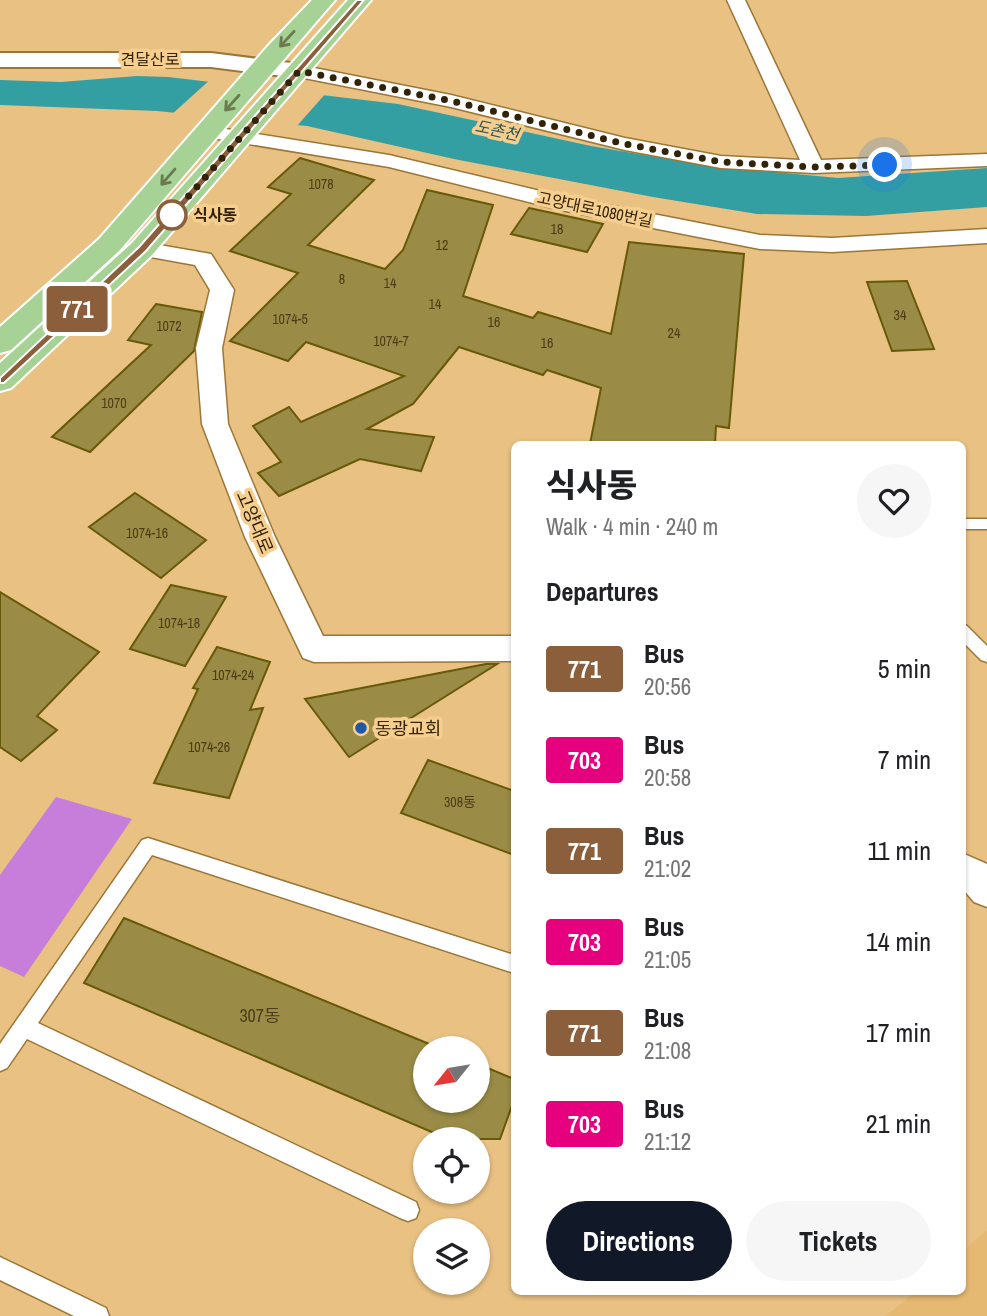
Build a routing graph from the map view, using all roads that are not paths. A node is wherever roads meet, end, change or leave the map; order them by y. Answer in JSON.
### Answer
{"nodes":[{"id":1,"x":324,"y":0,"type":"edge"},
{"id":2,"x":360,"y":0,"type":"edge"},
{"id":3,"x":736,"y":0,"type":"edge"},
{"id":4,"x":0,"y":60,"type":"edge"},
{"id":5,"x":258,"y":73,"type":"junction"},
{"id":6,"x":293,"y":77,"type":"junction"},
{"id":7,"x":209,"y":128,"type":"junction"},
{"id":8,"x":246,"y":132,"type":"junction"},
{"id":9,"x":987,"y":160,"type":"edge"},
{"id":10,"x":814,"y":167,"type":"junction"},
{"id":11,"x":987,"y":236,"type":"edge"},
{"id":12,"x":142,"y":249,"type":"junction"},
{"id":13,"x":0,"y":343,"type":"edge"},
{"id":14,"x":0,"y":381,"type":"edge"},
{"id":15,"x":966,"y":524,"type":"edge"},
{"id":16,"x":987,"y":524,"type":"edge"},
{"id":17,"x":966,"y":634,"type":"edge"},
{"id":18,"x":511,"y":649,"type":"edge"},
{"id":19,"x":987,"y":656,"type":"edge"},
{"id":20,"x":966,"y":871,"type":"edge"},
{"id":21,"x":987,"y":890,"type":"edge"},
{"id":22,"x":511,"y":963,"type":"edge"},
{"id":23,"x":24,"y":1027,"type":"junction"},
{"id":24,"x":0,"y":1061,"type":"edge"},
{"id":25,"x":408,"y":1210,"type":"dead end"},
{"id":26,"x":0,"y":1269,"type":"edge"},
{"id":27,"x":98,"y":1316,"type":"edge"}],
"edges":[{"from":1,"to":5,"type":"main road","one_way":true},
{"from":2,"to":6,"type":"main road"},
{"from":3,"to":10,"type":"street"},
{"from":4,"to":5,"type":"street","name":"견달산로"},
{"from":5,"to":6,"type":"street","name":"견달산로"},
{"from":5,"to":7,"type":"main road","one_way":true},
{"from":6,"to":8,"type":"main road"},
{"from":6,"to":10,"type":"street"},
{"from":7,"to":8,"type":"street","name":"고양대로1080번길"},
{"from":7,"to":13,"type":"main road","one_way":true},
{"from":8,"to":11,"type":"street","name":"고양대로1080번길"},
{"from":8,"to":12,"type":"main road"},
{"from":9,"to":10,"type":"street"},
{"from":12,"to":14,"type":"main road"},
{"from":12,"to":18,"type":"street","name":"고양대로"},
{"from":15,"to":16,"type":"lane"},
{"from":17,"to":19,"type":"lane"},
{"from":20,"to":21,"type":"street"},
{"from":22,"to":23,"type":"lane"},
{"from":23,"to":24,"type":"lane"},
{"from":23,"to":25,"type":"lane"},
{"from":26,"to":27,"type":"lane"}]}
